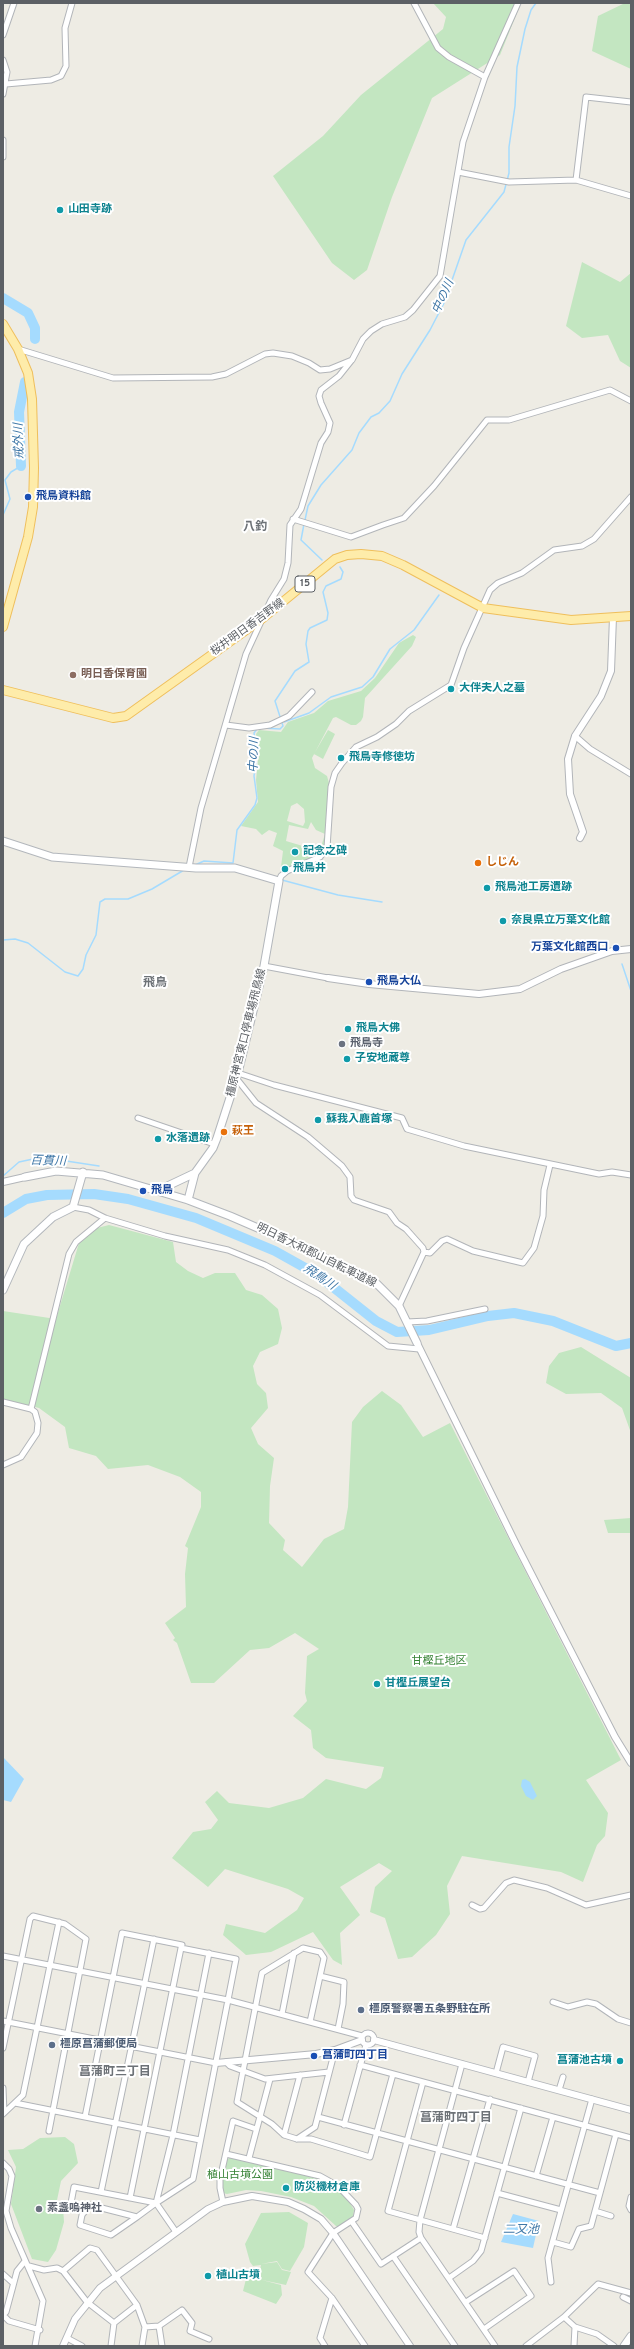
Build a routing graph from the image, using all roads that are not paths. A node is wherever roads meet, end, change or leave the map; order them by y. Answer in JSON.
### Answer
{"nodes":[{"id":1,"x":14,"y":3,"type":"edge"},
{"id":2,"x":72,"y":3,"type":"edge"},
{"id":3,"x":414,"y":3,"type":"edge"},
{"id":4,"x":518,"y":3,"type":"edge"},
{"id":5,"x":3,"y":35,"type":"edge"},
{"id":6,"x":3,"y":60,"type":"edge"},
{"id":7,"x":485,"y":77,"type":"junction"},
{"id":8,"x":6,"y":84,"type":"junction"},
{"id":9,"x":3,"y":94,"type":"edge"},
{"id":10,"x":631,"y":102,"type":"edge"},
{"id":11,"x":3,"y":140,"type":"edge"},
{"id":12,"x":3,"y":157,"type":"edge"},
{"id":13,"x":458,"y":172,"type":"junction"},
{"id":14,"x":576,"y":180,"type":"junction"},
{"id":15,"x":631,"y":196,"type":"edge"},
{"id":16,"x":3,"y":324,"type":"edge"},
{"id":17,"x":18,"y":349,"type":"junction"},
{"id":18,"x":352,"y":360,"type":"junction"},
{"id":19,"x":631,"y":401,"type":"edge"},
{"id":20,"x":631,"y":497,"type":"edge"},
{"id":21,"x":293,"y":519,"type":"junction"},
{"id":22,"x":483,"y":608,"type":"junction"},
{"id":23,"x":631,"y":616,"type":"edge"},
{"id":24,"x":4,"y":617,"type":"edge"},
{"id":25,"x":613,"y":617,"type":"junction"},
{"id":26,"x":263,"y":618,"type":"junction"},
{"id":27,"x":3,"y":627,"type":"edge"},
{"id":28,"x":3,"y":690,"type":"edge"},
{"id":29,"x":312,"y":692,"type":"dead end"},
{"id":30,"x":226,"y":726,"type":"junction"},
{"id":31,"x":575,"y":736,"type":"junction"},
{"id":32,"x":631,"y":774,"type":"edge"},
{"id":33,"x":580,"y":838,"type":"dead end"},
{"id":34,"x":3,"y":841,"type":"edge"},
{"id":35,"x":189,"y":868,"type":"junction"},
{"id":36,"x":279,"y":881,"type":"junction"},
{"id":37,"x":631,"y":949,"type":"edge"},
{"id":38,"x":264,"y":966,"type":"junction"},
{"id":39,"x":328,"y":978,"type":"joint"},
{"id":40,"x":237,"y":1076,"type":"junction"},
{"id":41,"x":138,"y":1118,"type":"dead end"},
{"id":42,"x":214,"y":1144,"type":"junction"},
{"id":43,"x":550,"y":1165,"type":"junction"},
{"id":44,"x":83,"y":1172,"type":"junction"},
{"id":45,"x":195,"y":1173,"type":"junction"},
{"id":46,"x":631,"y":1174,"type":"edge"},
{"id":47,"x":25,"y":1177,"type":"joint"},
{"id":48,"x":3,"y":1182,"type":"edge"},
{"id":49,"x":157,"y":1191,"type":"junction"},
{"id":50,"x":188,"y":1200,"type":"junction"},
{"id":51,"x":73,"y":1205,"type":"junction"},
{"id":52,"x":105,"y":1218,"type":"junction"},
{"id":53,"x":424,"y":1252,"type":"junction"},
{"id":54,"x":3,"y":1290,"type":"edge"},
{"id":55,"x":399,"y":1306,"type":"junction"},
{"id":56,"x":485,"y":1309,"type":"dead end"},
{"id":57,"x":406,"y":1321,"type":"junction"},
{"id":58,"x":418,"y":1346,"type":"junction"},
{"id":59,"x":3,"y":1402,"type":"edge"},
{"id":60,"x":31,"y":1409,"type":"junction"},
{"id":61,"x":3,"y":1465,"type":"edge"},
{"id":62,"x":631,"y":1763,"type":"edge"},
{"id":63,"x":631,"y":1895,"type":"edge"},
{"id":64,"x":472,"y":1905,"type":"dead end"},
{"id":65,"x":58,"y":1922,"type":"junction"},
{"id":66,"x":154,"y":1939,"type":"junction"},
{"id":67,"x":181,"y":1948,"type":"junction"},
{"id":68,"x":209,"y":1953,"type":"junction"},
{"id":69,"x":294,"y":1954,"type":"junction"},
{"id":70,"x":3,"y":1956,"type":"edge"},
{"id":71,"x":21,"y":1960,"type":"junction"},
{"id":72,"x":49,"y":1966,"type":"junction"},
{"id":73,"x":81,"y":1972,"type":"junction"},
{"id":74,"x":320,"y":1976,"type":"junction"},
{"id":75,"x":113,"y":1978,"type":"junction"},
{"id":76,"x":144,"y":1984,"type":"junction"},
{"id":77,"x":172,"y":1990,"type":"junction"},
{"id":78,"x":201,"y":1995,"type":"junction"},
{"id":79,"x":228,"y":2000,"type":"junction"},
{"id":80,"x":553,"y":2002,"type":"dead end"},
{"id":81,"x":255,"y":2008,"type":"junction"},
{"id":82,"x":282,"y":2014,"type":"junction"},
{"id":83,"x":6,"y":2022,"type":"edge"},
{"id":84,"x":310,"y":2022,"type":"junction"},
{"id":85,"x":631,"y":2024,"type":"edge"},
{"id":86,"x":36,"y":2028,"type":"junction"},
{"id":87,"x":338,"y":2029,"type":"junction"},
{"id":88,"x":68,"y":2034,"type":"junction"},
{"id":89,"x":363,"y":2040,"type":"junction"},
{"id":90,"x":374,"y":2040,"type":"junction"},
{"id":91,"x":100,"y":2041,"type":"junction"},
{"id":92,"x":132,"y":2047,"type":"junction"},
{"id":93,"x":3,"y":2048,"type":"edge"},
{"id":94,"x":335,"y":2050,"type":"junction"},
{"id":95,"x":160,"y":2053,"type":"junction"},
{"id":96,"x":188,"y":2058,"type":"junction"},
{"id":97,"x":244,"y":2061,"type":"junction"},
{"id":98,"x":226,"y":2062,"type":"junction"},
{"id":99,"x":216,"y":2063,"type":"junction"},
{"id":100,"x":462,"y":2064,"type":"junction"},
{"id":101,"x":360,"y":2065,"type":"junction"},
{"id":102,"x":242,"y":2072,"type":"junction"},
{"id":103,"x":329,"y":2072,"type":"junction"},
{"id":104,"x":496,"y":2073,"type":"junction"},
{"id":105,"x":393,"y":2074,"type":"junction"},
{"id":106,"x":300,"y":2075,"type":"junction"},
{"id":107,"x":563,"y":2078,"type":"dead end"},
{"id":108,"x":270,"y":2079,"type":"junction"},
{"id":109,"x":424,"y":2082,"type":"junction"},
{"id":110,"x":528,"y":2082,"type":"junction"},
{"id":111,"x":3,"y":2088,"type":"edge"},
{"id":112,"x":455,"y":2090,"type":"junction"},
{"id":113,"x":559,"y":2090,"type":"junction"},
{"id":114,"x":490,"y":2099,"type":"junction"},
{"id":115,"x":592,"y":2099,"type":"junction"},
{"id":116,"x":15,"y":2103,"type":"junction"},
{"id":117,"x":521,"y":2108,"type":"junction"},
{"id":118,"x":52,"y":2110,"type":"junction"},
{"id":119,"x":631,"y":2110,"type":"edge"},
{"id":120,"x":4,"y":2113,"type":"edge"},
{"id":121,"x":260,"y":2116,"type":"junction"},
{"id":122,"x":553,"y":2116,"type":"junction"},
{"id":123,"x":85,"y":2117,"type":"junction"},
{"id":124,"x":318,"y":2117,"type":"junction"},
{"id":125,"x":115,"y":2123,"type":"junction"},
{"id":126,"x":344,"y":2125,"type":"junction"},
{"id":127,"x":585,"y":2126,"type":"junction"},
{"id":128,"x":144,"y":2129,"type":"junction"},
{"id":129,"x":256,"y":2129,"type":"junction"},
{"id":130,"x":48,"y":2131,"type":"dead end"},
{"id":131,"x":377,"y":2134,"type":"junction"},
{"id":132,"x":616,"y":2134,"type":"junction"},
{"id":133,"x":173,"y":2135,"type":"junction"},
{"id":134,"x":284,"y":2136,"type":"junction"},
{"id":135,"x":631,"y":2138,"type":"edge"},
{"id":136,"x":297,"y":2139,"type":"junction"},
{"id":137,"x":200,"y":2140,"type":"junction"},
{"id":138,"x":407,"y":2142,"type":"junction"},
{"id":139,"x":439,"y":2151,"type":"junction"},
{"id":140,"x":226,"y":2154,"type":"junction"},
{"id":141,"x":248,"y":2158,"type":"junction"},
{"id":142,"x":473,"y":2160,"type":"junction"},
{"id":143,"x":3,"y":2163,"type":"edge"},
{"id":144,"x":504,"y":2168,"type":"junction"},
{"id":145,"x":536,"y":2176,"type":"junction"},
{"id":146,"x":568,"y":2185,"type":"junction"},
{"id":147,"x":3,"y":2191,"type":"edge"},
{"id":148,"x":101,"y":2192,"type":"junction"},
{"id":149,"x":497,"y":2193,"type":"junction"},
{"id":150,"x":600,"y":2193,"type":"junction"},
{"id":151,"x":9,"y":2195,"type":"junction"},
{"id":152,"x":631,"y":2197,"type":"edge"},
{"id":153,"x":130,"y":2198,"type":"junction"},
{"id":154,"x":71,"y":2202,"type":"dead end"},
{"id":155,"x":223,"y":2202,"type":"junction"},
{"id":156,"x":156,"y":2203,"type":"junction"},
{"id":157,"x":561,"y":2210,"type":"junction"},
{"id":158,"x":631,"y":2210,"type":"edge"},
{"id":159,"x":595,"y":2212,"type":"junction"},
{"id":160,"x":5,"y":2213,"type":"edge"},
{"id":161,"x":612,"y":2216,"type":"dead end"},
{"id":162,"x":137,"y":2217,"type":"junction"},
{"id":163,"x":420,"y":2220,"type":"junction"},
{"id":164,"x":352,"y":2222,"type":"junction"},
{"id":165,"x":453,"y":2229,"type":"junction"},
{"id":166,"x":176,"y":2232,"type":"junction"},
{"id":167,"x":333,"y":2233,"type":"junction"},
{"id":168,"x":421,"y":2238,"type":"junction"},
{"id":169,"x":484,"y":2238,"type":"junction"},
{"id":170,"x":553,"y":2242,"type":"junction"},
{"id":171,"x":393,"y":2256,"type":"junction"},
{"id":172,"x":25,"y":2261,"type":"junction"},
{"id":173,"x":28,"y":2266,"type":"junction"},
{"id":174,"x":63,"y":2271,"type":"junction"},
{"id":175,"x":3,"y":2274,"type":"edge"},
{"id":176,"x":115,"y":2276,"type":"junction"},
{"id":177,"x":449,"y":2278,"type":"junction"},
{"id":178,"x":551,"y":2282,"type":"dead end"},
{"id":179,"x":13,"y":2283,"type":"junction"},
{"id":180,"x":631,"y":2293,"type":"edge"},
{"id":181,"x":624,"y":2297,"type":"dead end"},
{"id":182,"x":332,"y":2298,"type":"junction"},
{"id":183,"x":631,"y":2301,"type":"edge"},
{"id":184,"x":87,"y":2302,"type":"junction"},
{"id":185,"x":466,"y":2302,"type":"junction"},
{"id":186,"x":137,"y":2305,"type":"junction"},
{"id":187,"x":3,"y":2315,"type":"edge"},
{"id":188,"x":564,"y":2317,"type":"junction"},
{"id":189,"x":114,"y":2323,"type":"junction"},
{"id":190,"x":160,"y":2326,"type":"junction"},
{"id":191,"x":146,"y":2327,"type":"junction"},
{"id":192,"x":575,"y":2327,"type":"junction"},
{"id":193,"x":484,"y":2329,"type":"junction"},
{"id":194,"x":40,"y":2330,"type":"junction"},
{"id":195,"x":631,"y":2336,"type":"edge"},
{"id":196,"x":67,"y":2338,"type":"junction"},
{"id":197,"x":209,"y":2339,"type":"dead end"},
{"id":198,"x":35,"y":2346,"type":"edge"},
{"id":199,"x":63,"y":2346,"type":"edge"},
{"id":200,"x":82,"y":2346,"type":"edge"},
{"id":201,"x":111,"y":2346,"type":"edge"},
{"id":202,"x":142,"y":2346,"type":"edge"},
{"id":203,"x":162,"y":2346,"type":"edge"},
{"id":204,"x":325,"y":2346,"type":"edge"},
{"id":205,"x":365,"y":2346,"type":"edge"},
{"id":206,"x":410,"y":2346,"type":"edge"},
{"id":207,"x":455,"y":2346,"type":"edge"},
{"id":208,"x":495,"y":2346,"type":"edge"},
{"id":209,"x":526,"y":2346,"type":"edge"},
{"id":210,"x":574,"y":2346,"type":"edge"},
{"id":211,"x":614,"y":2346,"type":"edge"},
{"id":212,"x":624,"y":2346,"type":"edge"}],
"edges":[{"from":1,"to":5,"type":"street"},
{"from":2,"to":8,"type":"street"},
{"from":3,"to":7,"type":"street"},
{"from":4,"to":7,"type":"street"},
{"from":6,"to":8,"type":"street"},
{"from":7,"to":13,"type":"street"},
{"from":8,"to":9,"type":"street"},
{"from":10,"to":14,"type":"street"},
{"from":11,"to":12,"type":"street"},
{"from":13,"to":14,"type":"street"},
{"from":13,"to":18,"type":"street"},
{"from":14,"to":15,"type":"street"},
{"from":16,"to":17,"type":"main road"},
{"from":17,"to":18,"type":"street"},
{"from":17,"to":24,"type":"main road"},
{"from":18,"to":21,"type":"street"},
{"from":19,"to":21,"type":"street"},
{"from":20,"to":22,"type":"street"},
{"from":21,"to":26,"type":"street"},
{"from":22,"to":25,"type":"main road","name":"桜井明日香吉野線","number":"15"},
{"from":22,"to":26,"type":"main road","name":"桜井明日香吉野線","number":"15"},
{"from":22,"to":36,"type":"street"},
{"from":23,"to":25,"type":"main road","name":"桜井明日香吉野線","number":"15"},
{"from":24,"to":27,"type":"main road"},
{"from":25,"to":31,"type":"street"},
{"from":26,"to":28,"type":"main road","name":"桜井明日香吉野線","number":"15"},
{"from":26,"to":30,"type":"street"},
{"from":29,"to":30,"type":"street"},
{"from":30,"to":35,"type":"street"},
{"from":31,"to":32,"type":"street"},
{"from":31,"to":33,"type":"street"},
{"from":34,"to":35,"type":"main road"},
{"from":35,"to":36,"type":"main road"},
{"from":36,"to":38,"type":"main road","name":"橿原神宮東口停車場飛鳥線"},
{"from":37,"to":39,"type":"street"},
{"from":38,"to":39,"type":"street"},
{"from":38,"to":40,"type":"main road","name":"橿原神宮東口停車場飛鳥線"},
{"from":40,"to":42,"type":"main road","name":"橿原神宮東口停車場飛鳥線"},
{"from":40,"to":43,"type":"street"},
{"from":40,"to":53,"type":"street"},
{"from":41,"to":42,"type":"street"},
{"from":42,"to":45,"type":"main road","name":"橿原神宮東口停車場飛鳥線"},
{"from":43,"to":46,"type":"street"},
{"from":43,"to":53,"type":"street"},
{"from":44,"to":47,"type":"main road"},
{"from":44,"to":49,"type":"main road"},
{"from":44,"to":51,"type":"main road"},
{"from":45,"to":49,"type":"main road"},
{"from":45,"to":50,"type":"main road","name":"橿原神宮東口停車場飛鳥線"},
{"from":47,"to":48,"type":"street"},
{"from":49,"to":50,"type":"main road"},
{"from":50,"to":55,"type":"main road","name":"明日香大和郡山自転車道線"},
{"from":51,"to":52,"type":"street"},
{"from":51,"to":54,"type":"main road"},
{"from":52,"to":58,"type":"street"},
{"from":52,"to":60,"type":"street"},
{"from":53,"to":55,"type":"street"},
{"from":55,"to":57,"type":"main road","name":"明日香大和郡山自転車道線"},
{"from":56,"to":57,"type":"street"},
{"from":57,"to":58,"type":"main road","name":"明日香大和郡山自転車道線"},
{"from":58,"to":62,"type":"street"},
{"from":59,"to":60,"type":"street"},
{"from":60,"to":61,"type":"street"},
{"from":63,"to":64,"type":"street"},
{"from":65,"to":71,"type":"street"},
{"from":65,"to":72,"type":"street"},
{"from":65,"to":73,"type":"street"},
{"from":66,"to":67,"type":"street"},
{"from":66,"to":75,"type":"street"},
{"from":66,"to":76,"type":"street"},
{"from":67,"to":68,"type":"street"},
{"from":67,"to":77,"type":"street"},
{"from":68,"to":78,"type":"street"},
{"from":68,"to":79,"type":"street"},
{"from":69,"to":74,"type":"street"},
{"from":69,"to":81,"type":"street"},
{"from":69,"to":82,"type":"street"},
{"from":70,"to":71,"type":"street"},
{"from":71,"to":72,"type":"street"},
{"from":71,"to":83,"type":"street"},
{"from":72,"to":73,"type":"street"},
{"from":72,"to":86,"type":"street"},
{"from":73,"to":75,"type":"street"},
{"from":73,"to":88,"type":"street"},
{"from":74,"to":84,"type":"street"},
{"from":74,"to":87,"type":"street"},
{"from":75,"to":76,"type":"street"},
{"from":75,"to":91,"type":"street"},
{"from":76,"to":77,"type":"street"},
{"from":76,"to":92,"type":"street"},
{"from":77,"to":78,"type":"street"},
{"from":77,"to":95,"type":"street"},
{"from":78,"to":79,"type":"street"},
{"from":78,"to":96,"type":"street"},
{"from":79,"to":81,"type":"street"},
{"from":79,"to":99,"type":"street"},
{"from":80,"to":85,"type":"street"},
{"from":81,"to":82,"type":"street"},
{"from":81,"to":97,"type":"street"},
{"from":82,"to":84,"type":"street"},
{"from":83,"to":86,"type":"street"},
{"from":83,"to":93,"type":"street"},
{"from":84,"to":87,"type":"street"},
{"from":86,"to":88,"type":"street"},
{"from":86,"to":116,"type":"street"},
{"from":87,"to":89,"type":"street"},
{"from":88,"to":91,"type":"street"},
{"from":88,"to":118,"type":"street"},
{"from":89,"to":90,"type":"street"},
{"from":89,"to":90,"type":"street"},
{"from":89,"to":94,"type":"street"},
{"from":89,"to":101,"type":"street"},
{"from":90,"to":100,"type":"street"},
{"from":91,"to":92,"type":"street"},
{"from":91,"to":123,"type":"street"},
{"from":92,"to":95,"type":"street"},
{"from":92,"to":125,"type":"street"},
{"from":94,"to":97,"type":"street"},
{"from":94,"to":103,"type":"street"},
{"from":95,"to":96,"type":"street"},
{"from":95,"to":128,"type":"street"},
{"from":96,"to":99,"type":"street"},
{"from":96,"to":133,"type":"street"},
{"from":97,"to":98,"type":"street"},
{"from":97,"to":102,"type":"street"},
{"from":98,"to":99,"type":"street"},
{"from":98,"to":102,"type":"street"},
{"from":99,"to":137,"type":"street"},
{"from":100,"to":104,"type":"street"},
{"from":100,"to":112,"type":"street"},
{"from":101,"to":105,"type":"street"},
{"from":101,"to":126,"type":"street"},
{"from":102,"to":108,"type":"street"},
{"from":102,"to":121,"type":"street"},
{"from":103,"to":106,"type":"street"},
{"from":103,"to":124,"type":"street"},
{"from":104,"to":110,"type":"street"},
{"from":104,"to":110,"type":"street"},
{"from":105,"to":109,"type":"street"},
{"from":105,"to":131,"type":"street"},
{"from":106,"to":108,"type":"street"},
{"from":106,"to":134,"type":"street"},
{"from":107,"to":113,"type":"street"},
{"from":108,"to":121,"type":"street"},
{"from":109,"to":112,"type":"street"},
{"from":109,"to":138,"type":"street"},
{"from":110,"to":113,"type":"street"},
{"from":111,"to":120,"type":"street"},
{"from":112,"to":114,"type":"street"},
{"from":112,"to":139,"type":"street"},
{"from":113,"to":115,"type":"street"},
{"from":114,"to":117,"type":"street"},
{"from":114,"to":142,"type":"street"},
{"from":115,"to":119,"type":"street"},
{"from":115,"to":127,"type":"street"},
{"from":116,"to":118,"type":"street"},
{"from":116,"to":120,"type":"street"},
{"from":117,"to":122,"type":"street"},
{"from":117,"to":144,"type":"street"},
{"from":118,"to":123,"type":"street"},
{"from":118,"to":130,"type":"street"},
{"from":121,"to":129,"type":"street"},
{"from":121,"to":134,"type":"street"},
{"from":122,"to":127,"type":"street"},
{"from":122,"to":145,"type":"street"},
{"from":123,"to":125,"type":"street"},
{"from":124,"to":126,"type":"street"},
{"from":124,"to":136,"type":"street"},
{"from":125,"to":128,"type":"street"},
{"from":125,"to":148,"type":"street"},
{"from":126,"to":131,"type":"street"},
{"from":127,"to":132,"type":"street"},
{"from":127,"to":146,"type":"street"},
{"from":128,"to":133,"type":"street"},
{"from":128,"to":153,"type":"street"},
{"from":129,"to":140,"type":"street"},
{"from":129,"to":141,"type":"street"},
{"from":131,"to":136,"type":"street"},
{"from":131,"to":138,"type":"street"},
{"from":132,"to":135,"type":"street"},
{"from":132,"to":150,"type":"street"},
{"from":133,"to":137,"type":"street"},
{"from":133,"to":156,"type":"street"},
{"from":134,"to":136,"type":"street"},
{"from":137,"to":156,"type":"street"},
{"from":138,"to":139,"type":"street"},
{"from":138,"to":163,"type":"street"},
{"from":139,"to":142,"type":"street"},
{"from":139,"to":163,"type":"street"},
{"from":140,"to":141,"type":"street"},
{"from":140,"to":155,"type":"street"},
{"from":141,"to":164,"type":"street"},
{"from":142,"to":144,"type":"street"},
{"from":142,"to":165,"type":"street"},
{"from":143,"to":151,"type":"street"},
{"from":144,"to":145,"type":"street"},
{"from":144,"to":149,"type":"street"},
{"from":145,"to":146,"type":"street"},
{"from":146,"to":150,"type":"street"},
{"from":146,"to":157,"type":"street"},
{"from":147,"to":151,"type":"street"},
{"from":148,"to":153,"type":"street"},
{"from":148,"to":154,"type":"street"},
{"from":149,"to":157,"type":"street"},
{"from":149,"to":169,"type":"street"},
{"from":150,"to":159,"type":"street"},
{"from":151,"to":160,"type":"street"},
{"from":152,"to":158,"type":"street"},
{"from":153,"to":156,"type":"street"},
{"from":155,"to":166,"type":"street"},
{"from":155,"to":167,"type":"street"},
{"from":156,"to":162,"type":"street"},
{"from":156,"to":166,"type":"street"},
{"from":157,"to":170,"type":"street"},
{"from":159,"to":161,"type":"street"},
{"from":159,"to":170,"type":"street"},
{"from":160,"to":172,"type":"street"},
{"from":162,"to":162,"type":"street"},
{"from":163,"to":165,"type":"street"},
{"from":163,"to":168,"type":"street"},
{"from":164,"to":167,"type":"street"},
{"from":164,"to":171,"type":"street"},
{"from":165,"to":169,"type":"street"},
{"from":166,"to":176,"type":"street"},
{"from":167,"to":182,"type":"street"},
{"from":167,"to":206,"type":"street"},
{"from":168,"to":171,"type":"street"},
{"from":168,"to":177,"type":"street"},
{"from":169,"to":177,"type":"street"},
{"from":170,"to":178,"type":"street"},
{"from":171,"to":207,"type":"street"},
{"from":172,"to":173,"type":"street"},
{"from":172,"to":179,"type":"street"},
{"from":173,"to":174,"type":"street"},
{"from":173,"to":194,"type":"street"},
{"from":174,"to":176,"type":"street"},
{"from":174,"to":184,"type":"street"},
{"from":175,"to":179,"type":"street"},
{"from":176,"to":184,"type":"street"},
{"from":176,"to":186,"type":"street"},
{"from":177,"to":185,"type":"street"},
{"from":179,"to":187,"type":"street"},
{"from":180,"to":188,"type":"street"},
{"from":181,"to":183,"type":"street"},
{"from":182,"to":204,"type":"street"},
{"from":182,"to":205,"type":"street"},
{"from":184,"to":189,"type":"street"},
{"from":184,"to":196,"type":"street"},
{"from":185,"to":193,"type":"street"},
{"from":185,"to":193,"type":"street"},
{"from":186,"to":189,"type":"street"},
{"from":186,"to":191,"type":"street"},
{"from":187,"to":194,"type":"street"},
{"from":188,"to":192,"type":"street"},
{"from":188,"to":209,"type":"street"},
{"from":189,"to":201,"type":"street"},
{"from":190,"to":191,"type":"street"},
{"from":190,"to":197,"type":"street"},
{"from":190,"to":203,"type":"street"},
{"from":191,"to":202,"type":"street"},
{"from":192,"to":210,"type":"street"},
{"from":192,"to":211,"type":"street"},
{"from":193,"to":208,"type":"street"},
{"from":194,"to":198,"type":"street"},
{"from":195,"to":212,"type":"main road"},
{"from":196,"to":199,"type":"street"},
{"from":196,"to":200,"type":"street"}]}
